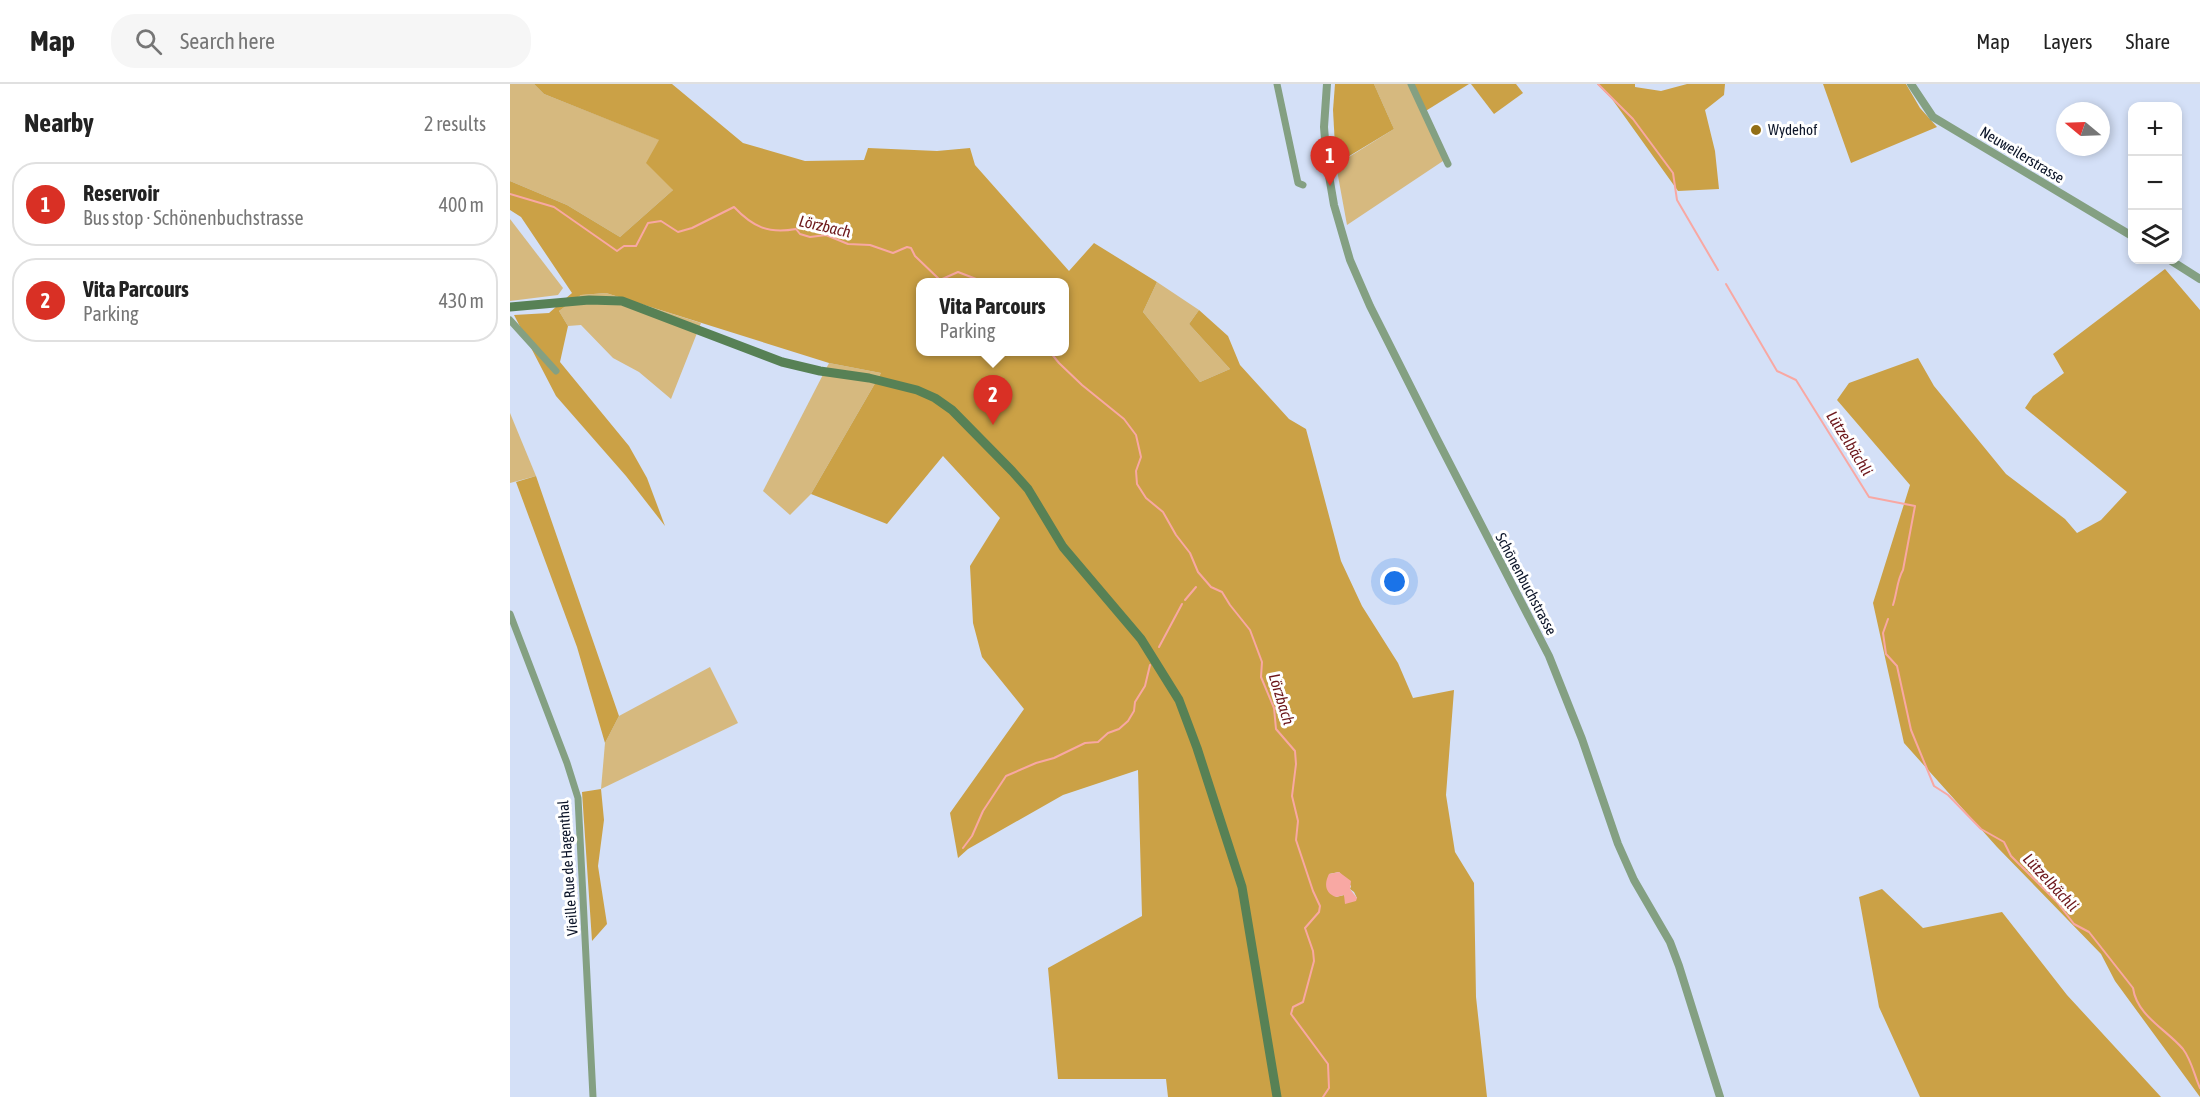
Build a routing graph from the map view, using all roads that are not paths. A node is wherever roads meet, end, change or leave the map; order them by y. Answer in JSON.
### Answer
{"nodes":[{"id":1,"x":1277,"y":84,"type":"edge"},
{"id":2,"x":1327,"y":84,"type":"edge"},
{"id":3,"x":1411,"y":84,"type":"edge"},
{"id":4,"x":1911,"y":84,"type":"edge"},
{"id":5,"x":1448,"y":164,"type":"dead end"},
{"id":6,"x":1303,"y":185,"type":"dead end"},
{"id":7,"x":2128,"y":233,"type":"edge"},
{"id":8,"x":2176,"y":264,"type":"edge"},
{"id":9,"x":2200,"y":279,"type":"edge"},
{"id":10,"x":510,"y":307,"type":"edge"},
{"id":11,"x":510,"y":320,"type":"edge"},
{"id":12,"x":556,"y":371,"type":"dead end"},
{"id":13,"x":510,"y":614,"type":"edge"},
{"id":14,"x":593,"y":1097,"type":"edge"},
{"id":15,"x":1277,"y":1097,"type":"edge"},
{"id":16,"x":1720,"y":1097,"type":"edge"}],
"edges":[{"from":1,"to":6,"type":"street"},
{"from":2,"to":16,"type":"street","name":"Schönenbuchstrasse"},
{"from":3,"to":5,"type":"street"},
{"from":4,"to":7,"type":"street","name":"Neuweilerstrasse"},
{"from":8,"to":9,"type":"street"},
{"from":10,"to":15,"type":"main road"},
{"from":11,"to":12,"type":"street"},
{"from":13,"to":14,"type":"street","name":"Vieille Rue de Hagenthal"}]}
